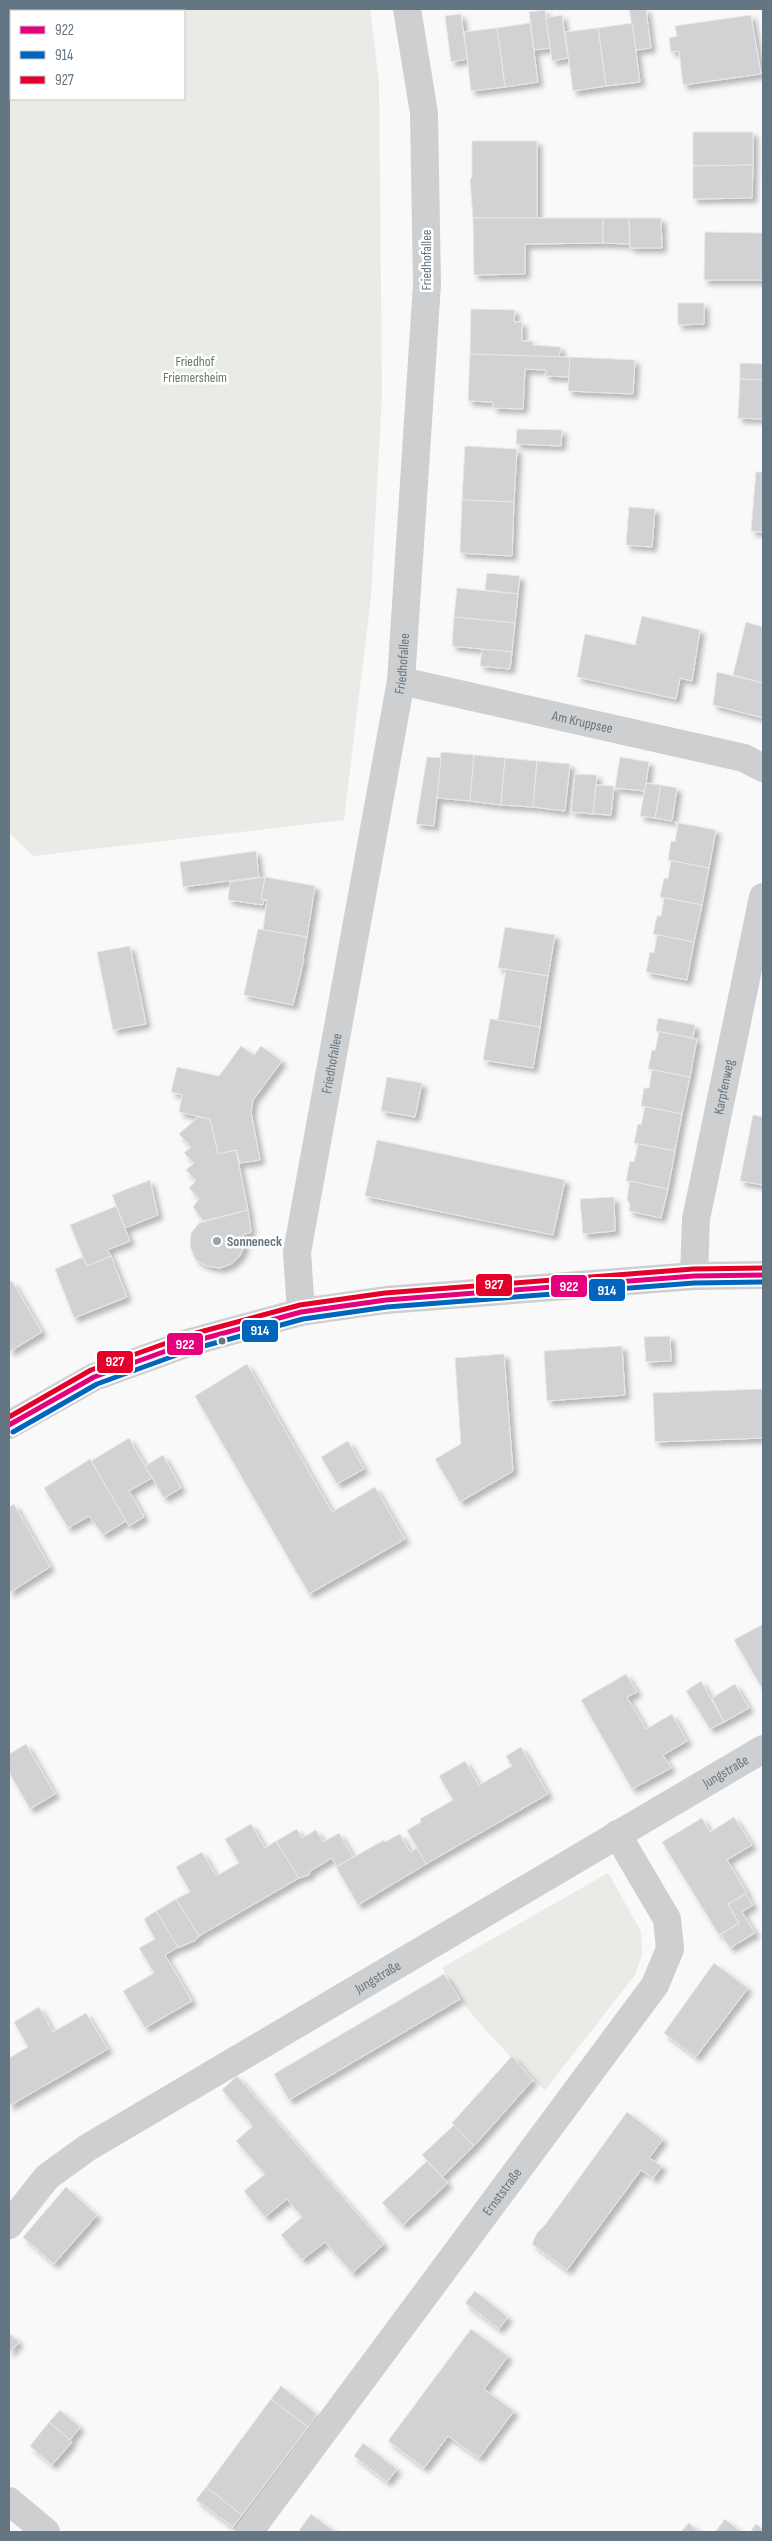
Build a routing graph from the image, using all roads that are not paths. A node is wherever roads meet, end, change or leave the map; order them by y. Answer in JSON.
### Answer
{"nodes":[{"id":1,"x":407,"y":9,"type":"edge"},
{"id":2,"x":401,"y":681,"type":"junction"},
{"id":3,"x":763,"y":768,"type":"edge"},
{"id":4,"x":763,"y":897,"type":"edge"},
{"id":5,"x":763,"y":1275,"type":"edge"},
{"id":6,"x":694,"y":1276,"type":"junction"},
{"id":7,"x":301,"y":1312,"type":"junction"},
{"id":8,"x":9,"y":1425,"type":"edge"},
{"id":9,"x":763,"y":1749,"type":"edge"},
{"id":10,"x":617,"y":1834,"type":"junction"},
{"id":11,"x":9,"y":2225,"type":"edge"},
{"id":12,"x":9,"y":2500,"type":"edge"},
{"id":13,"x":46,"y":2532,"type":"edge"},
{"id":14,"x":249,"y":2532,"type":"edge"}],
"edges":[{"from":1,"to":2,"type":"street","name":"Friedhofallee"},
{"from":2,"to":3,"type":"street","name":"Am Kruppsee"},
{"from":2,"to":7,"type":"street","name":"Friedhofallee"},
{"from":4,"to":6,"type":"street","name":"Karpfenweg"},
{"from":5,"to":6,"type":"street"},
{"from":6,"to":7,"type":"street"},
{"from":7,"to":8,"type":"street"},
{"from":9,"to":10,"type":"street","name":"Jungstraße"},
{"from":10,"to":11,"type":"street","name":"Jungstraße"},
{"from":10,"to":14,"type":"street","name":"Ernststraße"},
{"from":12,"to":13,"type":"street"}]}
